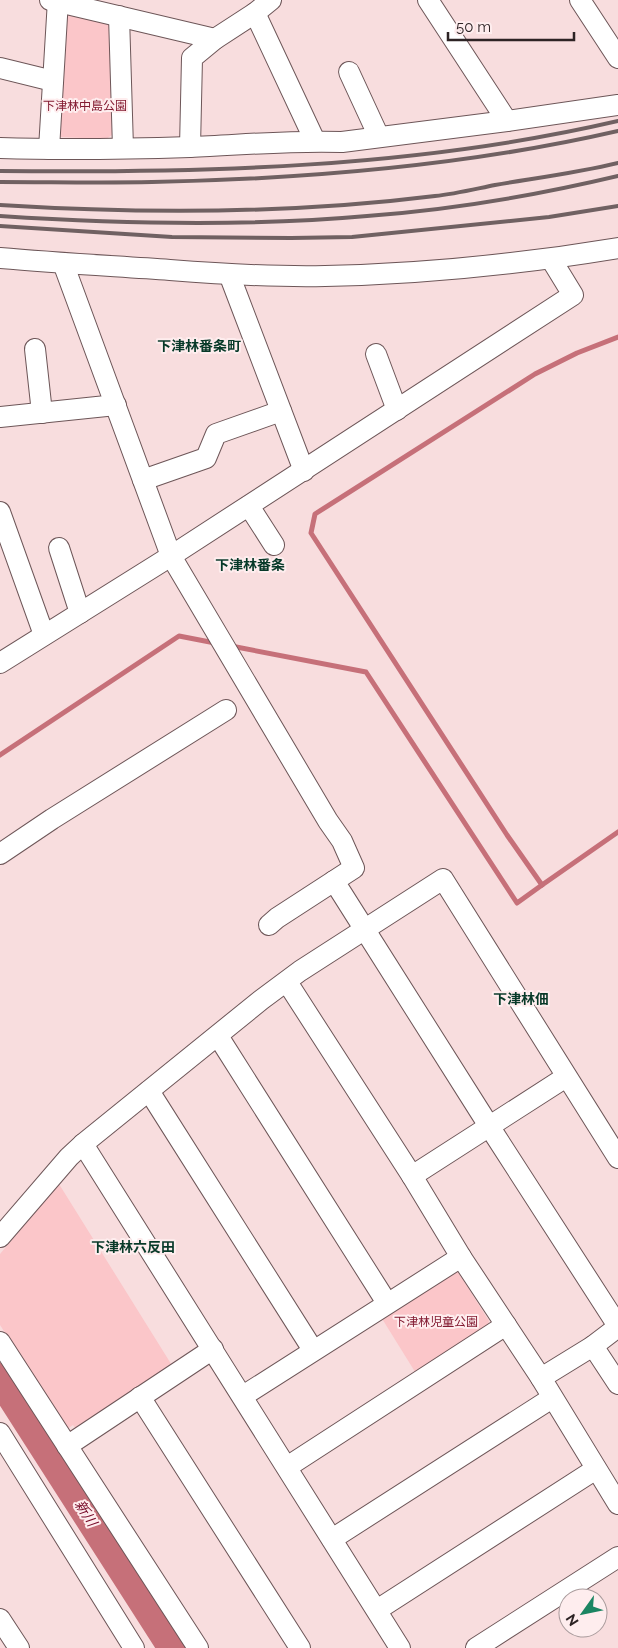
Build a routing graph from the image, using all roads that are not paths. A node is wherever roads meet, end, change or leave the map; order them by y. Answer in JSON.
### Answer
{"nodes":[{"id":1,"x":271,"y":0,"type":"edge"},
{"id":2,"x":428,"y":0,"type":"edge"},
{"id":3,"x":580,"y":0,"type":"edge"},
{"id":4,"x":55,"y":1,"type":"edge"},
{"id":5,"x":255,"y":13,"type":"junction"},
{"id":6,"x":119,"y":16,"type":"junction"},
{"id":7,"x":215,"y":39,"type":"junction"},
{"id":8,"x":618,"y":58,"type":"edge"},
{"id":9,"x":0,"y":68,"type":"edge"},
{"id":10,"x":349,"y":72,"type":"dead end"},
{"id":11,"x":53,"y":82,"type":"junction"},
{"id":12,"x":618,"y":105,"type":"edge"},
{"id":13,"x":507,"y":121,"type":"junction"},
{"id":14,"x":379,"y":137,"type":"junction"},
{"id":15,"x":315,"y":140,"type":"junction"},
{"id":16,"x":190,"y":147,"type":"junction"},
{"id":17,"x":0,"y":148,"type":"edge"},
{"id":18,"x":123,"y":148,"type":"junction"},
{"id":19,"x":49,"y":149,"type":"junction"},
{"id":20,"x":618,"y":248,"type":"edge"},
{"id":21,"x":0,"y":258,"type":"edge"},
{"id":22,"x":551,"y":259,"type":"junction"},
{"id":23,"x":63,"y":263,"type":"junction"},
{"id":24,"x":229,"y":274,"type":"junction"},
{"id":25,"x":35,"y":349,"type":"dead end"},
{"id":26,"x":376,"y":354,"type":"dead end"},
{"id":27,"x":116,"y":405,"type":"junction"},
{"id":28,"x":397,"y":410,"type":"junction"},
{"id":29,"x":281,"y":411,"type":"junction"},
{"id":30,"x":42,"y":413,"type":"junction"},
{"id":31,"x":0,"y":416,"type":"edge"},
{"id":32,"x":304,"y":471,"type":"junction"},
{"id":33,"x":143,"y":480,"type":"junction"},
{"id":34,"x":249,"y":506,"type":"junction"},
{"id":35,"x":0,"y":512,"type":"edge"},
{"id":36,"x":274,"y":545,"type":"dead end"},
{"id":37,"x":59,"y":548,"type":"dead end"},
{"id":38,"x":171,"y":556,"type":"junction"},
{"id":39,"x":80,"y":613,"type":"junction"},
{"id":40,"x":44,"y":635,"type":"junction"},
{"id":41,"x":0,"y":663,"type":"edge"},
{"id":42,"x":226,"y":710,"type":"dead end"},
{"id":43,"x":0,"y":854,"type":"edge"},
{"id":44,"x":334,"y":881,"type":"junction"},
{"id":45,"x":269,"y":925,"type":"dead end"},
{"id":46,"x":366,"y":930,"type":"junction"},
{"id":47,"x":287,"y":982,"type":"junction"},
{"id":48,"x":218,"y":1036,"type":"junction"},
{"id":49,"x":566,"y":1077,"type":"junction"},
{"id":50,"x":149,"y":1091,"type":"junction"},
{"id":51,"x":488,"y":1126,"type":"junction"},
{"id":52,"x":83,"y":1144,"type":"junction"},
{"id":53,"x":618,"y":1158,"type":"edge"},
{"id":54,"x":412,"y":1176,"type":"junction"},
{"id":55,"x":0,"y":1237,"type":"edge"},
{"id":56,"x":461,"y":1257,"type":"junction"},
{"id":57,"x":386,"y":1303,"type":"junction"},
{"id":58,"x":506,"y":1325,"type":"junction"},
{"id":59,"x":618,"y":1326,"type":"edge"},
{"id":60,"x":0,"y":1342,"type":"edge"},
{"id":61,"x":593,"y":1346,"type":"junction"},
{"id":62,"x":213,"y":1349,"type":"junction"},
{"id":63,"x":313,"y":1350,"type":"junction"},
{"id":64,"x":541,"y":1378,"type":"junction"},
{"id":65,"x":618,"y":1384,"type":"edge"},
{"id":66,"x":243,"y":1396,"type":"junction"},
{"id":67,"x":140,"y":1397,"type":"junction"},
{"id":68,"x":552,"y":1398,"type":"junction"},
{"id":69,"x":0,"y":1433,"type":"edge"},
{"id":70,"x":67,"y":1446,"type":"junction"},
{"id":71,"x":287,"y":1467,"type":"junction"},
{"id":72,"x":596,"y":1469,"type":"junction"},
{"id":73,"x":618,"y":1504,"type":"edge"},
{"id":74,"x":332,"y":1539,"type":"junction"},
{"id":75,"x":618,"y":1557,"type":"edge"},
{"id":76,"x":377,"y":1610,"type":"junction"},
{"id":77,"x":1,"y":1624,"type":"edge"},
{"id":78,"x":19,"y":1648,"type":"edge"},
{"id":79,"x":134,"y":1648,"type":"edge"},
{"id":80,"x":198,"y":1648,"type":"edge"},
{"id":81,"x":300,"y":1648,"type":"edge"},
{"id":82,"x":400,"y":1648,"type":"edge"},
{"id":83,"x":477,"y":1648,"type":"edge"}],
"edges":[{"from":1,"to":5,"type":"street"},
{"from":2,"to":13,"type":"street"},
{"from":3,"to":8,"type":"street"},
{"from":4,"to":6,"type":"street"},
{"from":4,"to":11,"type":"street"},
{"from":5,"to":7,"type":"street"},
{"from":5,"to":15,"type":"street"},
{"from":6,"to":7,"type":"street"},
{"from":6,"to":18,"type":"street"},
{"from":7,"to":16,"type":"street"},
{"from":9,"to":11,"type":"street"},
{"from":10,"to":14,"type":"street"},
{"from":11,"to":19,"type":"street"},
{"from":12,"to":13,"type":"street"},
{"from":13,"to":14,"type":"street"},
{"from":14,"to":15,"type":"street"},
{"from":15,"to":16,"type":"street"},
{"from":16,"to":18,"type":"street"},
{"from":17,"to":19,"type":"street"},
{"from":18,"to":19,"type":"street"},
{"from":20,"to":22,"type":"street"},
{"from":21,"to":23,"type":"street"},
{"from":22,"to":24,"type":"street"},
{"from":22,"to":28,"type":"street"},
{"from":23,"to":24,"type":"street"},
{"from":23,"to":27,"type":"street"},
{"from":24,"to":29,"type":"street"},
{"from":25,"to":30,"type":"street"},
{"from":26,"to":28,"type":"street"},
{"from":27,"to":30,"type":"street"},
{"from":27,"to":33,"type":"street"},
{"from":28,"to":32,"type":"street"},
{"from":29,"to":32,"type":"street"},
{"from":29,"to":33,"type":"street"},
{"from":30,"to":31,"type":"street"},
{"from":32,"to":34,"type":"street"},
{"from":33,"to":38,"type":"street"},
{"from":34,"to":36,"type":"street"},
{"from":34,"to":38,"type":"street"},
{"from":35,"to":40,"type":"street"},
{"from":37,"to":39,"type":"street"},
{"from":38,"to":39,"type":"street"},
{"from":38,"to":44,"type":"street"},
{"from":39,"to":40,"type":"street"},
{"from":40,"to":41,"type":"street"},
{"from":42,"to":43,"type":"street"},
{"from":44,"to":45,"type":"street"},
{"from":44,"to":46,"type":"street"},
{"from":46,"to":47,"type":"street"},
{"from":46,"to":49,"type":"street"},
{"from":46,"to":51,"type":"street"},
{"from":47,"to":48,"type":"street"},
{"from":47,"to":54,"type":"street"},
{"from":48,"to":50,"type":"street"},
{"from":48,"to":57,"type":"street"},
{"from":49,"to":51,"type":"street"},
{"from":49,"to":53,"type":"street"},
{"from":50,"to":52,"type":"street"},
{"from":50,"to":63,"type":"street"},
{"from":51,"to":54,"type":"street"},
{"from":51,"to":59,"type":"street"},
{"from":52,"to":55,"type":"street"},
{"from":52,"to":62,"type":"street"},
{"from":54,"to":56,"type":"street"},
{"from":56,"to":57,"type":"street"},
{"from":56,"to":58,"type":"street"},
{"from":57,"to":63,"type":"street"},
{"from":58,"to":64,"type":"street"},
{"from":58,"to":71,"type":"street"},
{"from":59,"to":61,"type":"street"},
{"from":60,"to":70,"type":"street"},
{"from":61,"to":64,"type":"street"},
{"from":61,"to":65,"type":"street"},
{"from":62,"to":66,"type":"street"},
{"from":62,"to":67,"type":"street"},
{"from":63,"to":66,"type":"street"},
{"from":64,"to":68,"type":"street"},
{"from":66,"to":71,"type":"street"},
{"from":67,"to":70,"type":"street"},
{"from":67,"to":81,"type":"street"},
{"from":68,"to":72,"type":"street"},
{"from":68,"to":74,"type":"street"},
{"from":69,"to":79,"type":"street"},
{"from":70,"to":80,"type":"street"},
{"from":71,"to":74,"type":"street"},
{"from":72,"to":73,"type":"street"},
{"from":72,"to":76,"type":"street"},
{"from":74,"to":76,"type":"street"},
{"from":75,"to":83,"type":"street"},
{"from":76,"to":82,"type":"street"},
{"from":77,"to":78,"type":"street"}]}
